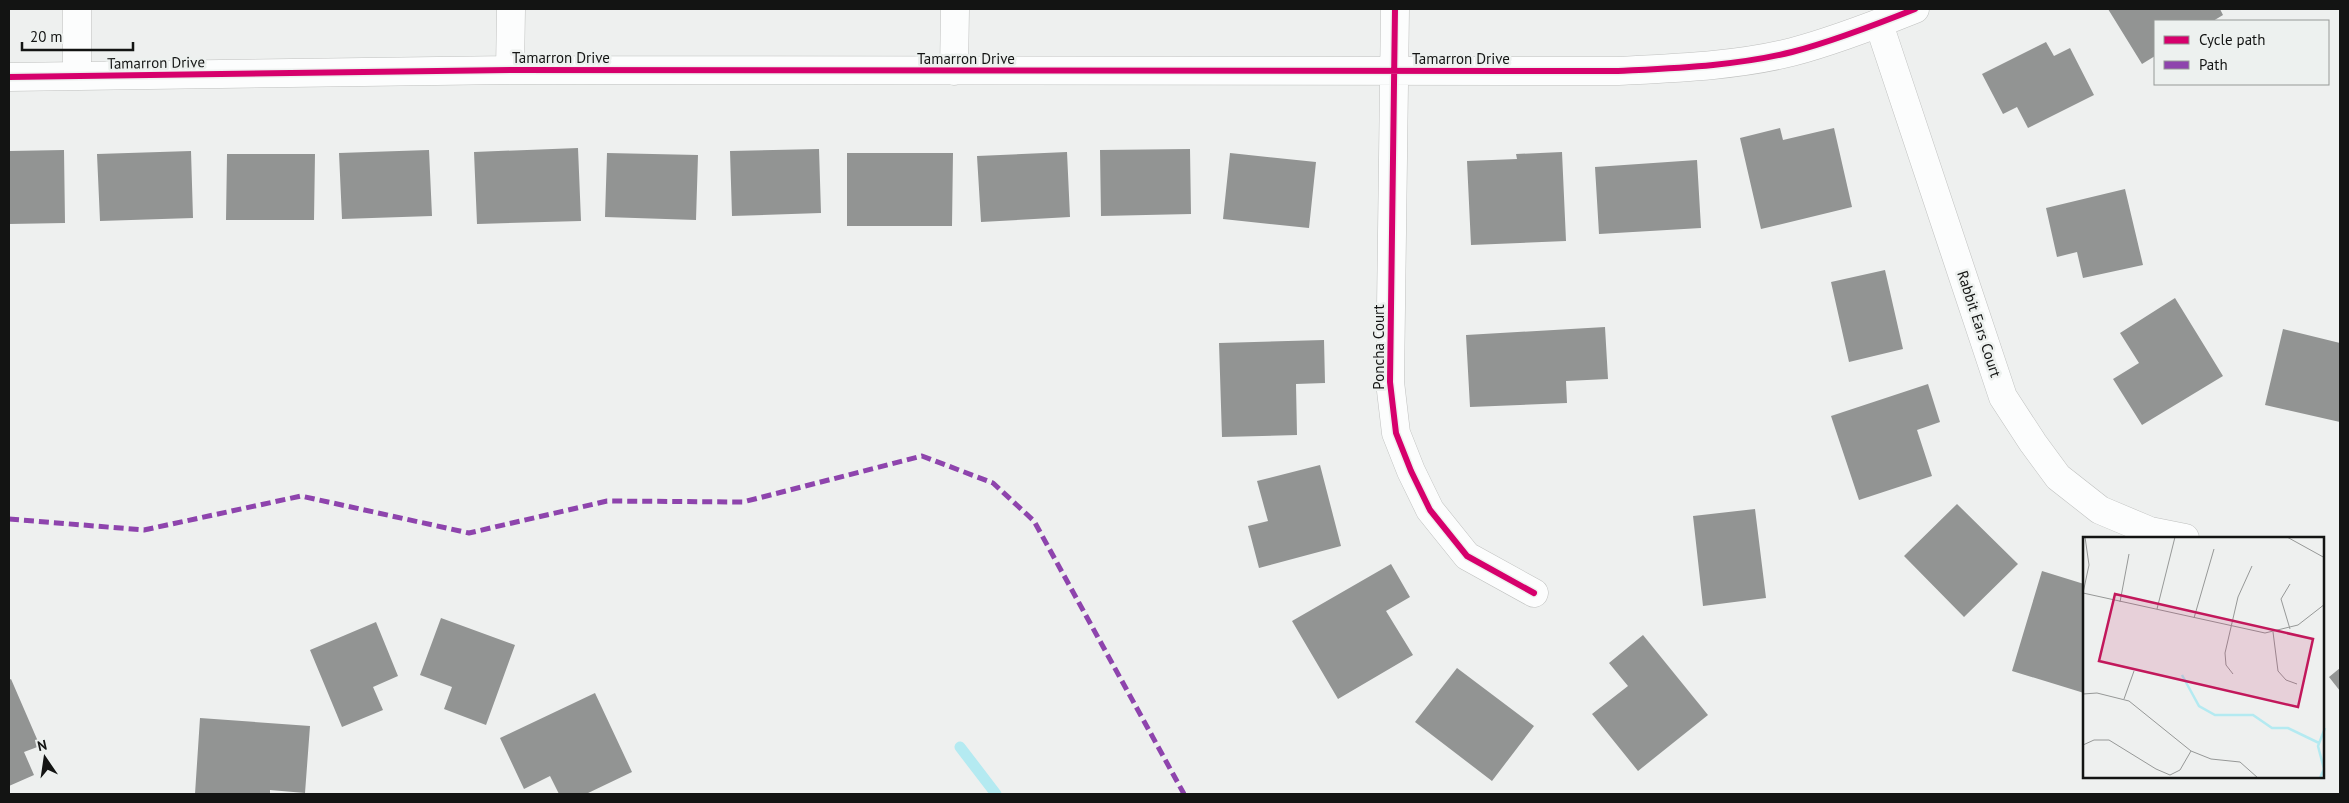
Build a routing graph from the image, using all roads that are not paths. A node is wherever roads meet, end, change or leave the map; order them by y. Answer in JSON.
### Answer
{"nodes":[{"id":1,"x":77,"y":9,"type":"edge"},
{"id":2,"x":511,"y":9,"type":"edge"},
{"id":3,"x":955,"y":9,"type":"edge"},
{"id":4,"x":1395,"y":9,"type":"edge"},
{"id":5,"x":1915,"y":9,"type":"edge"},
{"id":6,"x":1879,"y":24,"type":"junction"},
{"id":7,"x":510,"y":70,"type":"junction"},
{"id":8,"x":954,"y":71,"type":"junction"},
{"id":9,"x":1395,"y":72,"type":"junction"},
{"id":10,"x":77,"y":76,"type":"junction"},
{"id":11,"x":9,"y":77,"type":"edge"},
{"id":12,"x":2180,"y":537,"type":"edge"},
{"id":13,"x":1534,"y":593,"type":"dead end"}],
"edges":[{"from":1,"to":10,"type":"street"},
{"from":2,"to":7,"type":"street"},
{"from":3,"to":8,"type":"street"},
{"from":4,"to":9,"type":"street","name":"Poncha Court"},
{"from":5,"to":6,"type":"street","name":"Tamarron Drive"},
{"from":6,"to":9,"type":"street","name":"Tamarron Drive"},
{"from":6,"to":12,"type":"street","name":"Rabbit Ears Court"},
{"from":7,"to":8,"type":"street","name":"Tamarron Drive"},
{"from":7,"to":10,"type":"street","name":"Tamarron Drive"},
{"from":8,"to":9,"type":"street","name":"Tamarron Drive"},
{"from":9,"to":13,"type":"street","name":"Poncha Court"},
{"from":10,"to":11,"type":"street","name":"Tamarron Drive"}]}
